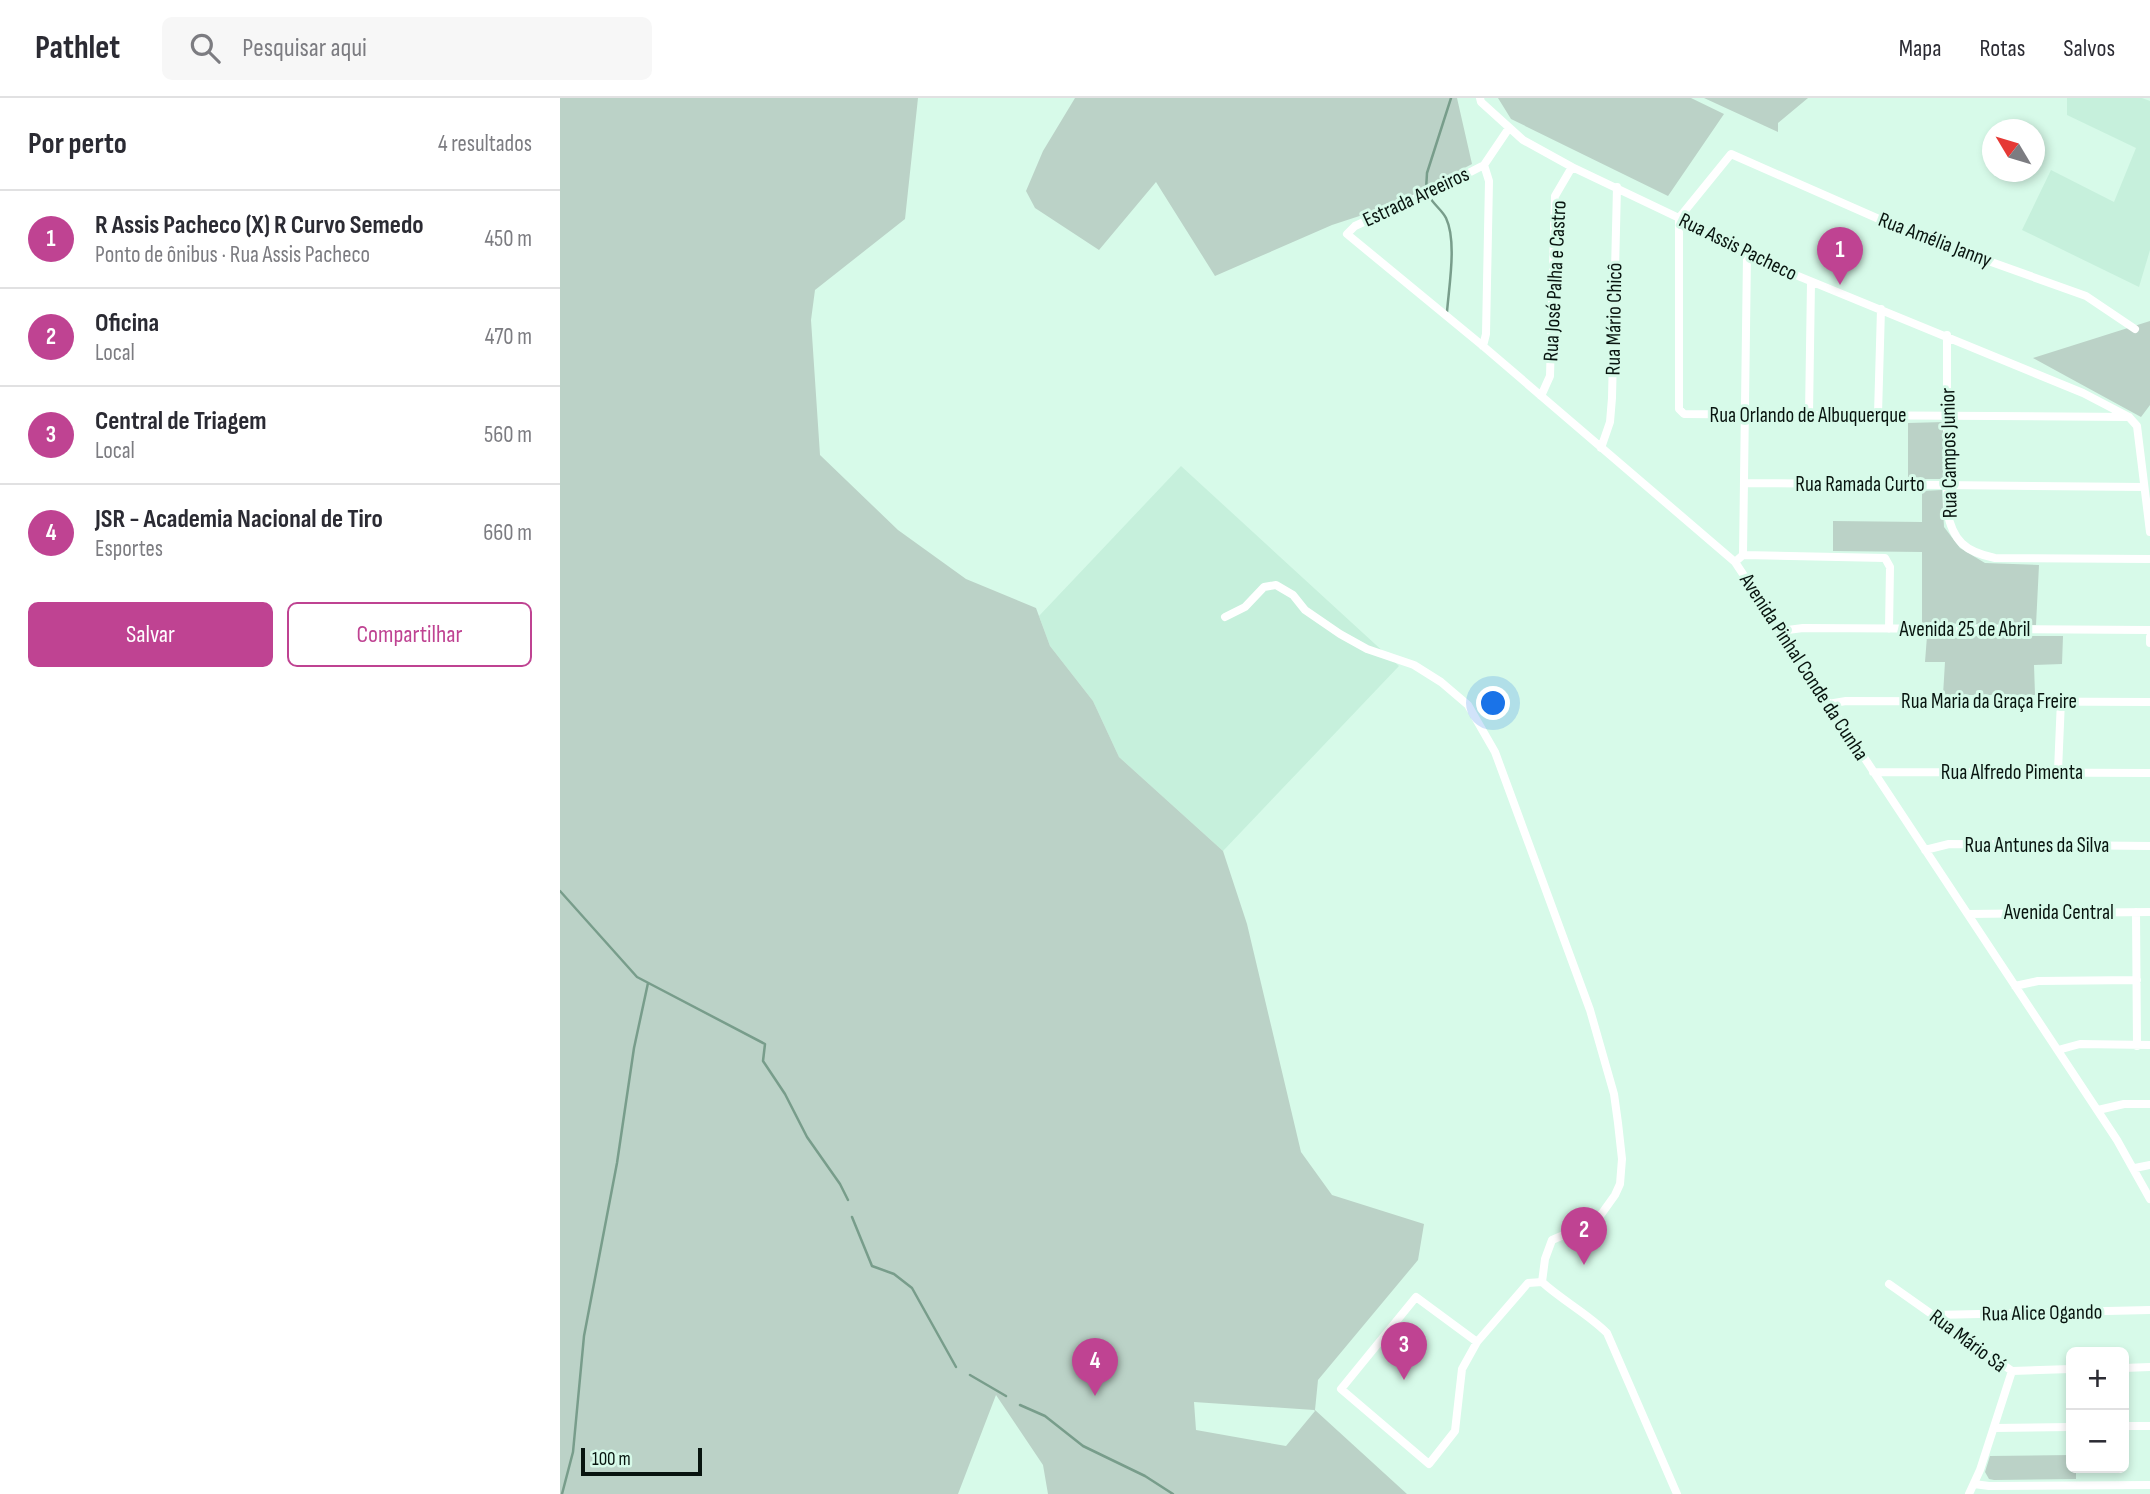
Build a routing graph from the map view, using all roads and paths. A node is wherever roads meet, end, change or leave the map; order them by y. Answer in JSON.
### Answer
{"nodes":[{"id":1,"x":1480,"y":98,"type":"edge"},
{"id":2,"x":1509,"y":128,"type":"junction"},
{"id":3,"x":1483,"y":165,"type":"junction"},
{"id":4,"x":1572,"y":167,"type":"junction"},
{"id":5,"x":1617,"y":187,"type":"junction"},
{"id":6,"x":1679,"y":218,"type":"junction"},
{"id":7,"x":1347,"y":234,"type":"joint"},
{"id":8,"x":1747,"y":254,"type":"junction"},
{"id":9,"x":1811,"y":282,"type":"junction"},
{"id":10,"x":1881,"y":309,"type":"junction"},
{"id":11,"x":2135,"y":330,"type":"dead end"},
{"id":12,"x":1947,"y":335,"type":"junction"},
{"id":13,"x":1483,"y":346,"type":"junction"},
{"id":14,"x":1541,"y":396,"type":"junction"},
{"id":15,"x":1810,"y":414,"type":"junction"},
{"id":16,"x":1878,"y":414,"type":"junction"},
{"id":17,"x":1745,"y":415,"type":"junction"},
{"id":18,"x":1949,"y":417,"type":"junction"},
{"id":19,"x":2129,"y":417,"type":"junction"},
{"id":20,"x":1601,"y":448,"type":"junction"},
{"id":21,"x":1744,"y":483,"type":"junction"},
{"id":22,"x":1947,"y":484,"type":"junction"},
{"id":23,"x":2144,"y":488,"type":"junction"},
{"id":24,"x":2150,"y":532,"type":"edge"},
{"id":25,"x":1743,"y":555,"type":"junction"},
{"id":26,"x":2150,"y":559,"type":"edge"},
{"id":27,"x":1735,"y":562,"type":"junction"},
{"id":28,"x":1226,"y":617,"type":"dead end"},
{"id":29,"x":1889,"y":629,"type":"junction"},
{"id":30,"x":2150,"y":630,"type":"edge"},
{"id":31,"x":1780,"y":631,"type":"junction"},
{"id":32,"x":2150,"y":637,"type":"edge"},
{"id":33,"x":2150,"y":643,"type":"edge"},
{"id":34,"x":2061,"y":700,"type":"junction"},
{"id":35,"x":2150,"y":702,"type":"edge"},
{"id":36,"x":1828,"y":704,"type":"junction"},
{"id":37,"x":2058,"y":771,"type":"junction"},
{"id":38,"x":1874,"y":772,"type":"junction"},
{"id":39,"x":2150,"y":774,"type":"edge"},
{"id":40,"x":2150,"y":846,"type":"edge"},
{"id":41,"x":1925,"y":849,"type":"junction"},
{"id":42,"x":2136,"y":912,"type":"junction"},
{"id":43,"x":2150,"y":912,"type":"edge"},
{"id":44,"x":1968,"y":914,"type":"junction"},
{"id":45,"x":2137,"y":980,"type":"junction"},
{"id":46,"x":2015,"y":986,"type":"junction"},
{"id":47,"x":2137,"y":1045,"type":"junction"},
{"id":48,"x":2150,"y":1045,"type":"edge"},
{"id":49,"x":2058,"y":1050,"type":"junction"},
{"id":50,"x":2150,"y":1104,"type":"edge"},
{"id":51,"x":2098,"y":1110,"type":"junction"},
{"id":52,"x":2150,"y":1166,"type":"edge"},
{"id":53,"x":2135,"y":1168,"type":"junction"},
{"id":54,"x":2150,"y":1199,"type":"edge"},
{"id":55,"x":1542,"y":1282,"type":"junction"},
{"id":56,"x":1889,"y":1284,"type":"dead end"},
{"id":57,"x":2150,"y":1310,"type":"edge"},
{"id":58,"x":1935,"y":1315,"type":"junction"},
{"id":59,"x":1476,"y":1342,"type":"junction"},
{"id":60,"x":2150,"y":1367,"type":"edge"},
{"id":61,"x":2129,"y":1368,"type":"edge"},
{"id":62,"x":2066,"y":1369,"type":"edge"},
{"id":63,"x":2012,"y":1371,"type":"junction"},
{"id":64,"x":2129,"y":1426,"type":"edge"},
{"id":65,"x":2150,"y":1426,"type":"edge"},
{"id":66,"x":2066,"y":1427,"type":"edge"},
{"id":67,"x":1994,"y":1428,"type":"junction"},
{"id":68,"x":1974,"y":1484,"type":"junction"},
{"id":69,"x":2150,"y":1485,"type":"edge"},
{"id":70,"x":1677,"y":1494,"type":"edge"},
{"id":71,"x":1969,"y":1494,"type":"edge"}],
"edges":[{"from":1,"to":2,"type":"street","name":"Rua Assis Pacheco"},
{"from":2,"to":3,"type":"street","name":"Estrada Areeiros"},
{"from":2,"to":4,"type":"street","name":"Rua Assis Pacheco"},
{"from":3,"to":7,"type":"street","name":"Estrada Areeiros"},
{"from":3,"to":13,"type":"street"},
{"from":4,"to":5,"type":"street","name":"Rua Assis Pacheco"},
{"from":4,"to":14,"type":"street","name":"Rua José Palha e Castro"},
{"from":5,"to":6,"type":"street","name":"Rua Assis Pacheco"},
{"from":5,"to":20,"type":"street","name":"Rua Mário Chicô"},
{"from":6,"to":8,"type":"street","name":"Rua Assis Pacheco"},
{"from":6,"to":11,"type":"street","name":"Rua Amélia Janny"},
{"from":6,"to":17,"type":"street","name":"Rua Orlando de Albuquerque"},
{"from":7,"to":13,"type":"street","name":"Avenida Pinhal Conde da Cunha"},
{"from":8,"to":9,"type":"street","name":"Rua Assis Pacheco"},
{"from":8,"to":17,"type":"street"},
{"from":9,"to":10,"type":"street","name":"Rua Assis Pacheco"},
{"from":9,"to":15,"type":"street"},
{"from":10,"to":12,"type":"street","name":"Rua Assis Pacheco"},
{"from":10,"to":16,"type":"street"},
{"from":12,"to":18,"type":"street","name":"Rua Campos Junior"},
{"from":12,"to":19,"type":"street","name":"Rua Assis Pacheco"},
{"from":13,"to":14,"type":"street","name":"Avenida Pinhal Conde da Cunha"},
{"from":14,"to":20,"type":"street","name":"Avenida Pinhal Conde da Cunha"},
{"from":15,"to":16,"type":"street","name":"Rua Orlando de Albuquerque"},
{"from":15,"to":17,"type":"street","name":"Rua Orlando de Albuquerque"},
{"from":16,"to":18,"type":"street","name":"Rua Orlando de Albuquerque"},
{"from":17,"to":21,"type":"street"},
{"from":18,"to":19,"type":"street","name":"Rua Orlando de Albuquerque"},
{"from":18,"to":22,"type":"street","name":"Rua Campos Junior"},
{"from":19,"to":23,"type":"street"},
{"from":20,"to":27,"type":"street","name":"Avenida Pinhal Conde da Cunha"},
{"from":21,"to":22,"type":"street","name":"Rua Ramada Curto"},
{"from":21,"to":25,"type":"street"},
{"from":22,"to":23,"type":"street","name":"Rua Ramada Curto"},
{"from":22,"to":26,"type":"street","name":"Rua Campos Junior"},
{"from":23,"to":24,"type":"street"},
{"from":25,"to":27,"type":"street"},
{"from":25,"to":29,"type":"street"},
{"from":27,"to":31,"type":"street","name":"Avenida Pinhal Conde da Cunha"},
{"from":28,"to":55,"type":"street"},
{"from":29,"to":30,"type":"street","name":"Avenida 25 de Abril"},
{"from":29,"to":31,"type":"street","name":"Avenida 25 de Abril"},
{"from":31,"to":36,"type":"street","name":"Avenida Pinhal Conde da Cunha"},
{"from":32,"to":33,"type":"street"},
{"from":34,"to":35,"type":"street","name":"Rua Maria da Graça Freire"},
{"from":34,"to":36,"type":"street","name":"Rua Maria da Graça Freire"},
{"from":34,"to":37,"type":"street"},
{"from":36,"to":38,"type":"street","name":"Avenida Pinhal Conde da Cunha"},
{"from":37,"to":38,"type":"street","name":"Rua Alfredo Pimenta"},
{"from":37,"to":39,"type":"street","name":"Rua Alfredo Pimenta"},
{"from":38,"to":41,"type":"street","name":"Avenida Pinhal Conde da Cunha"},
{"from":40,"to":41,"type":"street","name":"Rua Antunes da Silva"},
{"from":41,"to":44,"type":"street","name":"Avenida Pinhal Conde da Cunha"},
{"from":42,"to":43,"type":"street","name":"Avenida Central"},
{"from":42,"to":44,"type":"street","name":"Avenida Central"},
{"from":42,"to":45,"type":"street"},
{"from":44,"to":46,"type":"street","name":"Avenida Pinhal Conde da Cunha"},
{"from":45,"to":46,"type":"street"},
{"from":45,"to":47,"type":"street"},
{"from":46,"to":49,"type":"street","name":"Avenida Pinhal Conde da Cunha"},
{"from":47,"to":48,"type":"street"},
{"from":47,"to":49,"type":"street"},
{"from":49,"to":51,"type":"street","name":"Avenida Pinhal Conde da Cunha"},
{"from":50,"to":51,"type":"street"},
{"from":51,"to":53,"type":"street","name":"Avenida Pinhal Conde da Cunha"},
{"from":52,"to":53,"type":"street"},
{"from":53,"to":54,"type":"street","name":"Avenida Pinhal Conde da Cunha"},
{"from":55,"to":59,"type":"street"},
{"from":55,"to":70,"type":"street"},
{"from":56,"to":58,"type":"street","name":"Rua Mário Sá"},
{"from":57,"to":58,"type":"street","name":"Rua Alice Ogando"},
{"from":58,"to":63,"type":"street","name":"Rua Mário Sá"},
{"from":59,"to":59,"type":"street"},
{"from":60,"to":61,"type":"street"},
{"from":62,"to":63,"type":"street"},
{"from":63,"to":67,"type":"street","name":"Rua Mário Sá"},
{"from":64,"to":65,"type":"street"},
{"from":66,"to":67,"type":"street"},
{"from":67,"to":68,"type":"street","name":"Rua Mário Sá"},
{"from":68,"to":69,"type":"street"},
{"from":68,"to":71,"type":"street","name":"Rua Mário Sá"}]}
